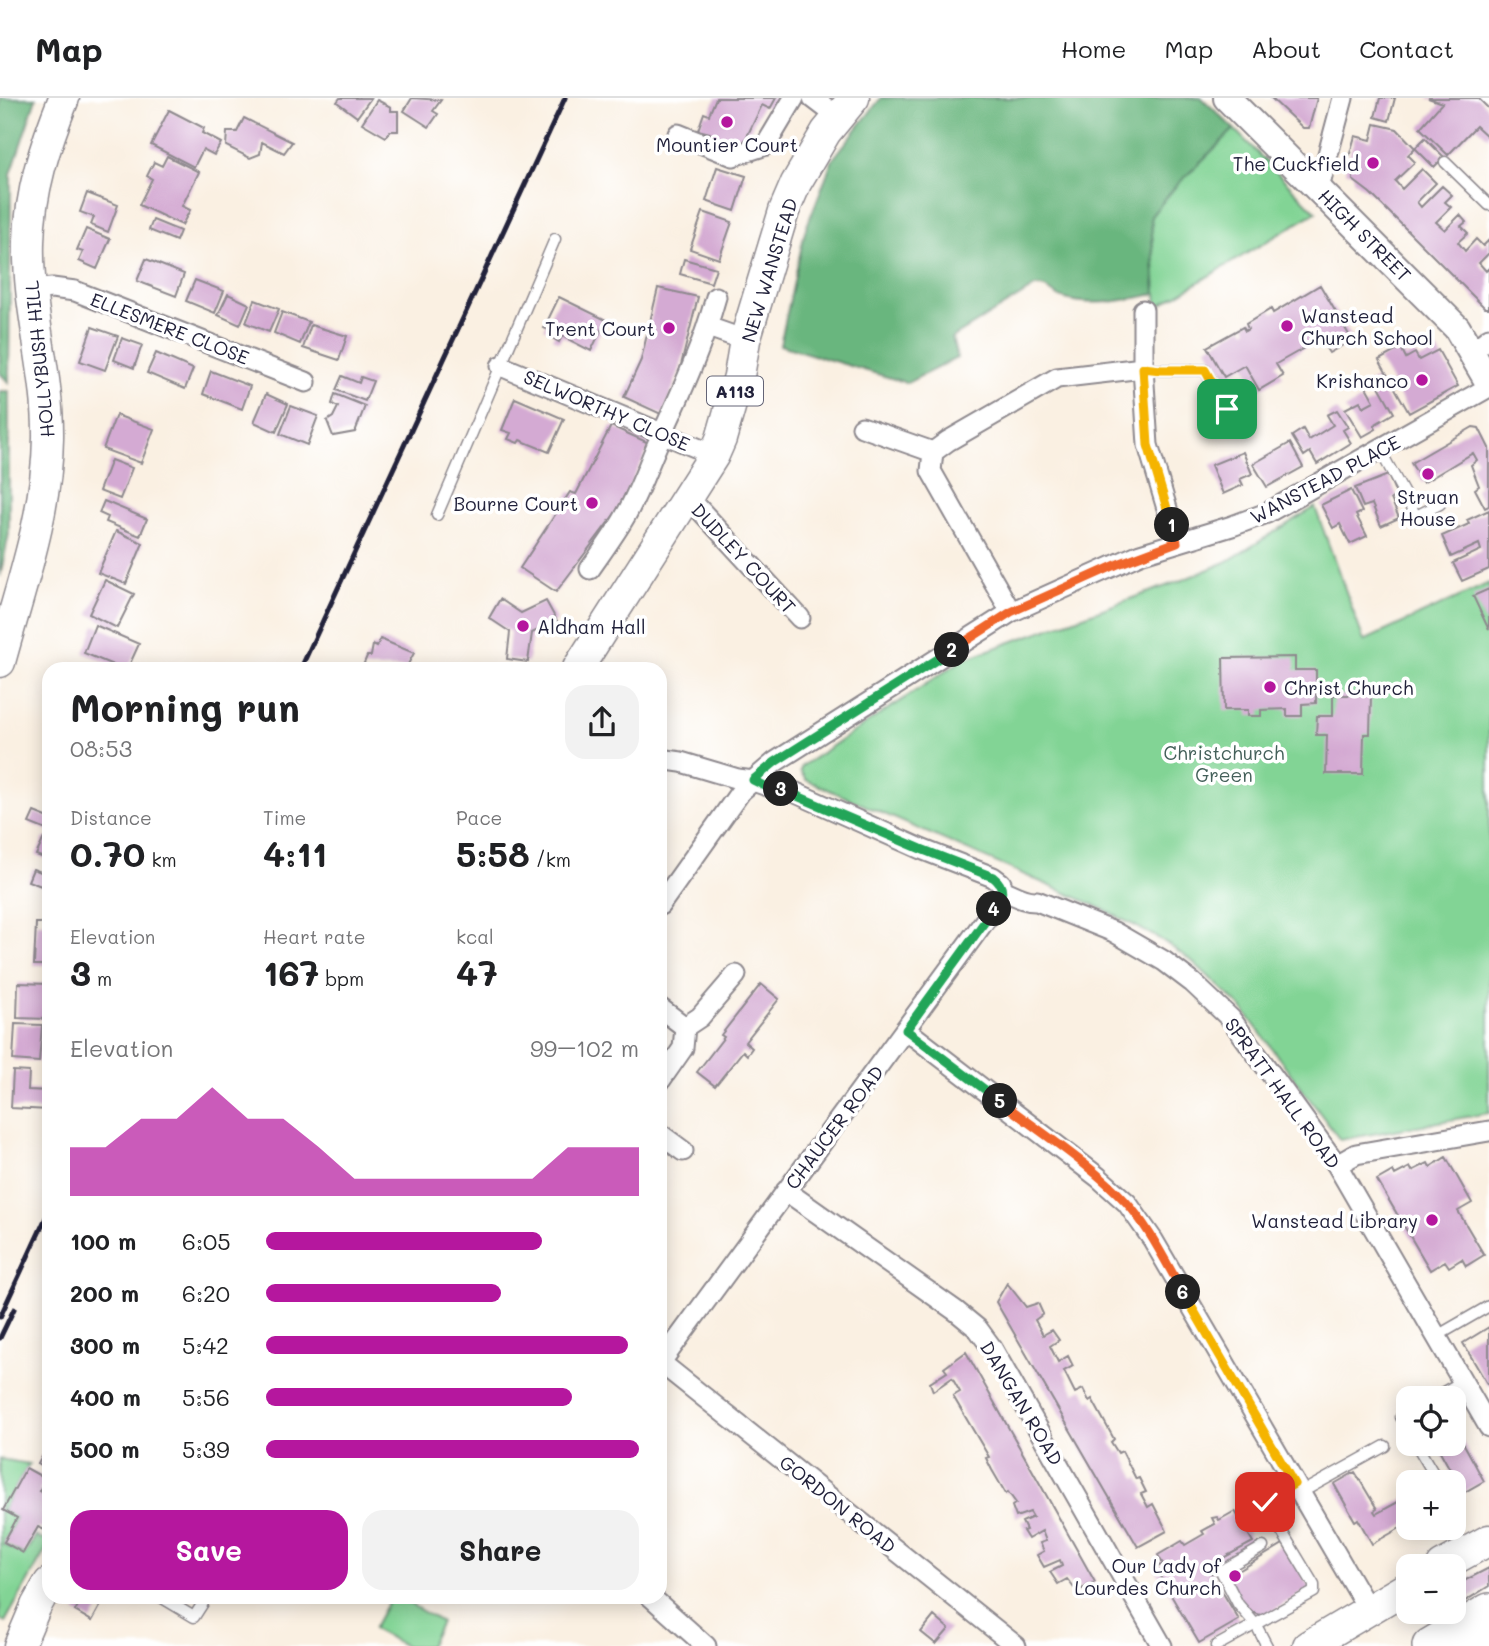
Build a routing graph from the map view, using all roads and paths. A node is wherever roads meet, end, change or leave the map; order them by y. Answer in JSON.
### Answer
{"nodes":[{"id":1,"x":64,"y":98,"type":"edge"},
{"id":2,"x":794,"y":98,"type":"edge"},
{"id":3,"x":813,"y":98,"type":"edge"},
{"id":4,"x":1227,"y":98,"type":"edge"},
{"id":5,"x":1343,"y":98,"type":"edge"},
{"id":6,"x":846,"y":108,"type":"edge"},
{"id":7,"x":678,"y":134,"type":"dead end"},
{"id":8,"x":1445,"y":162,"type":"dead end"},
{"id":9,"x":1319,"y":188,"type":"junction"},
{"id":10,"x":1489,"y":205,"type":"edge"},
{"id":11,"x":555,"y":239,"type":"dead end"},
{"id":12,"x":32,"y":290,"type":"junction"},
{"id":13,"x":716,"y":297,"type":"dead end"},
{"id":14,"x":1143,"y":310,"type":"dead end"},
{"id":15,"x":708,"y":327,"type":"junction"},
{"id":16,"x":746,"y":340,"type":"junction"},
{"id":17,"x":1480,"y":345,"type":"edge"},
{"id":18,"x":501,"y":366,"type":"junction"},
{"id":19,"x":1143,"y":368,"type":"junction"},
{"id":20,"x":306,"y":382,"type":"dead end"},
{"id":21,"x":1489,"y":385,"type":"edge"},
{"id":22,"x":1227,"y":409,"type":"dead end"},
{"id":23,"x":862,"y":427,"type":"dead end"},
{"id":24,"x":662,"y":434,"type":"junction"},
{"id":25,"x":1380,"y":450,"type":"junction"},
{"id":26,"x":933,"y":452,"type":"junction"},
{"id":27,"x":714,"y":455,"type":"junction"},
{"id":28,"x":688,"y":497,"type":"junction"},
{"id":29,"x":1440,"y":504,"type":"dead end"},
{"id":30,"x":437,"y":515,"type":"dead end"},
{"id":31,"x":1177,"y":542,"type":"junction"},
{"id":32,"x":590,"y":569,"type":"dead end"},
{"id":33,"x":1011,"y":612,"type":"junction"},
{"id":34,"x":800,"y":618,"type":"dead end"},
{"id":35,"x":0,"y":662,"type":"edge"},
{"id":36,"x":582,"y":662,"type":"edge"},
{"id":37,"x":667,"y":760,"type":"edge"},
{"id":38,"x":753,"y":780,"type":"junction"},
{"id":39,"x":1003,"y":890,"type":"junction"},
{"id":40,"x":667,"y":895,"type":"edge"},
{"id":41,"x":736,"y":975,"type":"dead end"},
{"id":42,"x":667,"y":1013,"type":"edge"},
{"id":43,"x":685,"y":1027,"type":"junction"},
{"id":44,"x":906,"y":1030,"type":"junction"},
{"id":45,"x":667,"y":1071,"type":"edge"},
{"id":46,"x":1489,"y":1131,"type":"edge"},
{"id":47,"x":667,"y":1139,"type":"edge"},
{"id":48,"x":683,"y":1151,"type":"dead end"},
{"id":49,"x":1337,"y":1165,"type":"junction"},
{"id":50,"x":786,"y":1192,"type":"junction"},
{"id":51,"x":1489,"y":1306,"type":"edge"},
{"id":52,"x":1437,"y":1336,"type":"junction"},
{"id":53,"x":667,"y":1353,"type":"edge"},
{"id":54,"x":667,"y":1368,"type":"edge"},
{"id":55,"x":1463,"y":1381,"type":"junction"},
{"id":56,"x":1454,"y":1386,"type":"edge"},
{"id":57,"x":1489,"y":1426,"type":"edge"},
{"id":58,"x":1385,"y":1446,"type":"dead end"},
{"id":59,"x":1297,"y":1489,"type":"junction"},
{"id":60,"x":1489,"y":1541,"type":"edge"},
{"id":61,"x":1263,"y":1547,"type":"dead end"},
{"id":62,"x":1465,"y":1554,"type":"edge"},
{"id":63,"x":1396,"y":1593,"type":"edge"},
{"id":64,"x":42,"y":1595,"type":"edge"},
{"id":65,"x":172,"y":1604,"type":"edge"},
{"id":66,"x":201,"y":1604,"type":"edge"},
{"id":67,"x":659,"y":1604,"type":"edge"},
{"id":68,"x":1368,"y":1609,"type":"junction"},
{"id":69,"x":1489,"y":1611,"type":"edge"},
{"id":70,"x":1256,"y":1625,"type":"junction"},
{"id":71,"x":1489,"y":1641,"type":"edge"},
{"id":72,"x":3,"y":1646,"type":"edge"},
{"id":73,"x":19,"y":1646,"type":"edge"},
{"id":74,"x":706,"y":1646,"type":"edge"},
{"id":75,"x":1016,"y":1646,"type":"edge"},
{"id":76,"x":1162,"y":1646,"type":"edge"},
{"id":77,"x":1216,"y":1646,"type":"edge"},
{"id":78,"x":1267,"y":1646,"type":"edge"},
{"id":79,"x":1308,"y":1646,"type":"edge"},
{"id":80,"x":1430,"y":1646,"type":"edge"},
{"id":81,"x":1480,"y":1646,"type":"edge"}],
"edges":[{"from":1,"to":12,"type":"main road","name":"HOLLYBUSH HILL"},
{"from":2,"to":7,"type":"street"},
{"from":3,"to":6,"type":"street"},
{"from":4,"to":9,"type":"street","name":"HIGH STREET"},
{"from":5,"to":9,"type":"street"},
{"from":6,"to":16,"type":"main road","name":"NEW WANSTEAD","number":"A113"},
{"from":8,"to":10,"type":"lane"},
{"from":9,"to":17,"type":"street","name":"HIGH STREET"},
{"from":11,"to":18,"type":"lane"},
{"from":12,"to":20,"type":"street","name":"ELLESMERE CLOSE"},
{"from":12,"to":35,"type":"main road","name":"HOLLYBUSH HILL"},
{"from":13,"to":15,"type":"street"},
{"from":14,"to":19,"type":"street"},
{"from":15,"to":16,"type":"street"},
{"from":15,"to":24,"type":"street"},
{"from":16,"to":27,"type":"main road","name":"NEW WANSTEAD","number":"A113"},
{"from":17,"to":21,"type":"street","name":"HIGH STREET"},
{"from":18,"to":24,"type":"street","name":"SELWORTHY CLOSE"},
{"from":18,"to":30,"type":"lane"},
{"from":19,"to":22,"type":"lane"},
{"from":19,"to":26,"type":"street"},
{"from":19,"to":31,"type":"street"},
{"from":21,"to":25,"type":"street","name":"WANSTEAD PLACE"},
{"from":23,"to":26,"type":"street"},
{"from":24,"to":27,"type":"street","name":"SELWORTHY CLOSE"},
{"from":24,"to":32,"type":"street"},
{"from":25,"to":29,"type":"lane"},
{"from":25,"to":31,"type":"street","name":"WANSTEAD PLACE"},
{"from":26,"to":33,"type":"street"},
{"from":27,"to":28,"type":"main road","name":"NEW WANSTEAD","number":"A113"},
{"from":28,"to":34,"type":"street","name":"DUDLEY COURT"},
{"from":28,"to":36,"type":"main road","name":"NEW WANSTEAD","number":"A113"},
{"from":31,"to":33,"type":"street","name":"WANSTEAD PLACE"},
{"from":33,"to":38,"type":"street","name":"WANSTEAD PLACE"},
{"from":37,"to":38,"type":"street","name":"SPRATT HALL ROAD"},
{"from":38,"to":39,"type":"street","name":"SPRATT HALL ROAD"},
{"from":38,"to":40,"type":"street","name":"WANSTEAD PLACE"},
{"from":39,"to":44,"type":"street","name":"CHAUCER ROAD"},
{"from":39,"to":49,"type":"street","name":"SPRATT HALL ROAD"},
{"from":41,"to":43,"type":"street"},
{"from":42,"to":43,"type":"street"},
{"from":43,"to":45,"type":"street"},
{"from":44,"to":50,"type":"street","name":"CHAUCER ROAD"},
{"from":44,"to":59,"type":"street"},
{"from":46,"to":49,"type":"street"},
{"from":47,"to":48,"type":"street"},
{"from":49,"to":52,"type":"street","name":"SPRATT HALL ROAD"},
{"from":50,"to":53,"type":"street","name":"CHAUCER ROAD"},
{"from":50,"to":76,"type":"street","name":"DANGAN ROAD"},
{"from":51,"to":52,"type":"lane"},
{"from":52,"to":55,"type":"street","name":"SPRATT HALL ROAD"},
{"from":54,"to":75,"type":"street","name":"GORDON ROAD"},
{"from":55,"to":56,"type":"lane"},
{"from":55,"to":57,"type":"street","name":"SPRATT HALL ROAD"},
{"from":58,"to":59,"type":"lane"},
{"from":59,"to":68,"type":"street"},
{"from":59,"to":70,"type":"lane"},
{"from":60,"to":62,"type":"main road"},
{"from":61,"to":70,"type":"lane"},
{"from":63,"to":68,"type":"main road"},
{"from":64,"to":72,"type":"main road"},
{"from":64,"to":73,"type":"main road"},
{"from":65,"to":66,"type":"lane"},
{"from":67,"to":74,"type":"street"},
{"from":68,"to":79,"type":"main road"},
{"from":69,"to":80,"type":"highway"},
{"from":70,"to":77,"type":"lane"},
{"from":70,"to":78,"type":"lane"},
{"from":71,"to":81,"type":"highway"}]}
